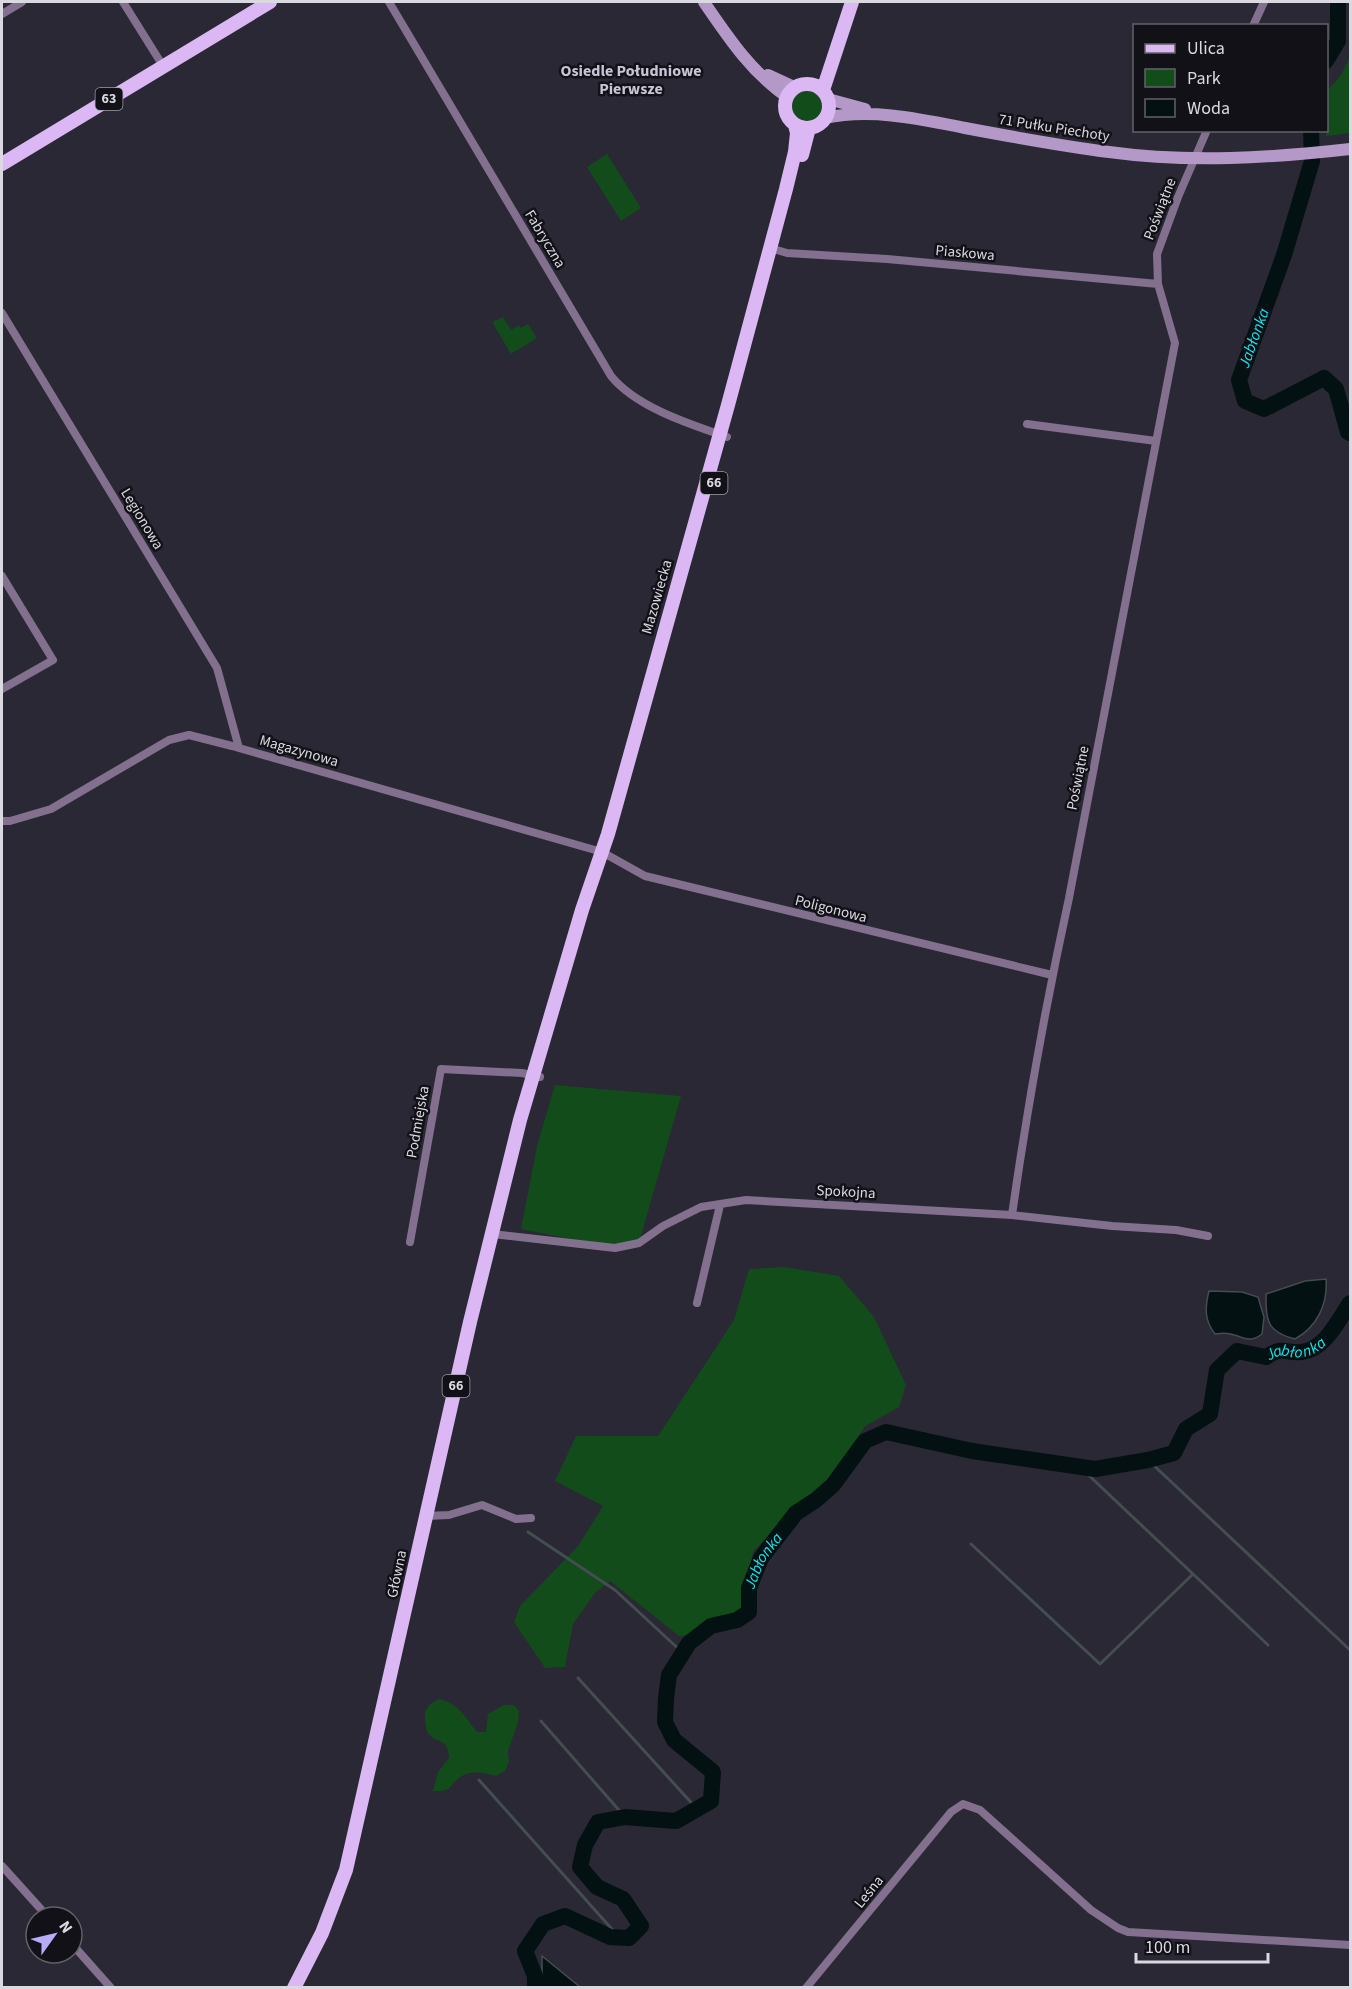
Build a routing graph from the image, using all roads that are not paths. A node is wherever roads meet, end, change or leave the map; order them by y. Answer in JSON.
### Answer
{"nodes":[{"id":1,"x":22,"y":2,"type":"edge"},
{"id":2,"x":123,"y":2,"type":"edge"},
{"id":3,"x":270,"y":2,"type":"edge"},
{"id":4,"x":389,"y":2,"type":"edge"},
{"id":5,"x":704,"y":2,"type":"edge"},
{"id":6,"x":846,"y":2,"type":"edge"},
{"id":7,"x":852,"y":2,"type":"edge"},
{"id":8,"x":1264,"y":2,"type":"edge"},
{"id":9,"x":3,"y":10,"type":"edge"},
{"id":10,"x":1254,"y":24,"type":"edge"},
{"id":11,"x":163,"y":66,"type":"junction"},
{"id":12,"x":809,"y":84,"type":"junction"},
{"id":13,"x":790,"y":92,"type":"junction"},
{"id":14,"x":826,"y":95,"type":"junction"},
{"id":15,"x":908,"y":117,"type":"junction"},
{"id":16,"x":825,"y":118,"type":"junction"},
{"id":17,"x":802,"y":126,"type":"junction"},
{"id":18,"x":1206,"y":132,"type":"edge"},
{"id":19,"x":1350,"y":149,"type":"edge"},
{"id":20,"x":1195,"y":159,"type":"junction"},
{"id":21,"x":2,"y":164,"type":"edge"},
{"id":22,"x":774,"y":250,"type":"junction"},
{"id":23,"x":1158,"y":284,"type":"junction"},
{"id":24,"x":2,"y":313,"type":"edge"},
{"id":25,"x":1027,"y":423,"type":"dead end"},
{"id":26,"x":723,"y":436,"type":"junction"},
{"id":27,"x":1156,"y":441,"type":"junction"},
{"id":28,"x":2,"y":576,"type":"edge"},
{"id":29,"x":2,"y":689,"type":"edge"},
{"id":30,"x":239,"y":748,"type":"junction"},
{"id":31,"x":2,"y":821,"type":"edge"},
{"id":32,"x":605,"y":854,"type":"junction"},
{"id":33,"x":1052,"y":975,"type":"junction"},
{"id":34,"x":537,"y":1076,"type":"junction"},
{"id":35,"x":720,"y":1205,"type":"junction"},
{"id":36,"x":1012,"y":1215,"type":"junction"},
{"id":37,"x":492,"y":1234,"type":"junction"},
{"id":38,"x":1208,"y":1236,"type":"dead end"},
{"id":39,"x":410,"y":1242,"type":"dead end"},
{"id":40,"x":697,"y":1303,"type":"dead end"},
{"id":41,"x":426,"y":1516,"type":"junction"},
{"id":42,"x":531,"y":1518,"type":"dead end"},
{"id":43,"x":2,"y":1866,"type":"edge"},
{"id":44,"x":37,"y":1905,"type":"edge"},
{"id":45,"x":1350,"y":1945,"type":"edge"},
{"id":46,"x":84,"y":1958,"type":"edge"},
{"id":47,"x":111,"y":1988,"type":"edge"},
{"id":48,"x":294,"y":1988,"type":"edge"},
{"id":49,"x":806,"y":1988,"type":"edge"}],
"edges":[{"from":1,"to":9,"type":"street"},
{"from":2,"to":11,"type":"street"},
{"from":3,"to":11,"type":"main road","number":"63"},
{"from":4,"to":26,"type":"street","name":"Fabryczna"},
{"from":5,"to":13,"type":"street"},
{"from":6,"to":12,"type":"main road"},
{"from":7,"to":14,"type":"main road"},
{"from":8,"to":10,"type":"street"},
{"from":11,"to":21,"type":"main road","number":"63"},
{"from":12,"to":13,"type":"main road"},
{"from":12,"to":14,"type":"main road"},
{"from":13,"to":17,"type":"main road"},
{"from":14,"to":15,"type":"street"},
{"from":14,"to":16,"type":"main road"},
{"from":15,"to":16,"type":"street","name":"71 Pułku Piechoty"},
{"from":15,"to":20,"type":"street","name":"71 Pułku Piechoty"},
{"from":16,"to":17,"type":"main road"},
{"from":17,"to":22,"type":"main road","name":"Mazowiecka","number":"66"},
{"from":18,"to":20,"type":"street","name":"Poświątne"},
{"from":19,"to":20,"type":"street","name":"71 Pułku Piechoty"},
{"from":20,"to":23,"type":"street","name":"Poświątne"},
{"from":22,"to":23,"type":"street","name":"Piaskowa"},
{"from":22,"to":26,"type":"main road","name":"Mazowiecka","number":"66"},
{"from":23,"to":27,"type":"street","name":"Poświątne"},
{"from":24,"to":30,"type":"street","name":"Legionowa"},
{"from":25,"to":27,"type":"street"},
{"from":26,"to":32,"type":"main road","name":"Mazowiecka","number":"66"},
{"from":27,"to":33,"type":"street","name":"Poświątne"},
{"from":28,"to":29,"type":"street"},
{"from":30,"to":31,"type":"street","name":"Magazynowa"},
{"from":30,"to":32,"type":"street","name":"Magazynowa"},
{"from":32,"to":33,"type":"street","name":"Poligonowa"},
{"from":32,"to":34,"type":"main road","name":"Mazowiecka","number":"66"},
{"from":33,"to":36,"type":"street","name":"Poświątne"},
{"from":34,"to":37,"type":"main road","name":"Główna","number":"66"},
{"from":34,"to":39,"type":"street","name":"Podmiejska"},
{"from":35,"to":36,"type":"street","name":"Spokojna"},
{"from":35,"to":37,"type":"street","name":"Spokojna"},
{"from":35,"to":40,"type":"street"},
{"from":36,"to":38,"type":"street","name":"Spokojna"},
{"from":37,"to":41,"type":"main road","name":"Główna","number":"66"},
{"from":41,"to":42,"type":"street"},
{"from":41,"to":48,"type":"main road","name":"Główna","number":"66"},
{"from":43,"to":44,"type":"street"},
{"from":45,"to":49,"type":"street","name":"Leśna"},
{"from":46,"to":47,"type":"street"}]}
